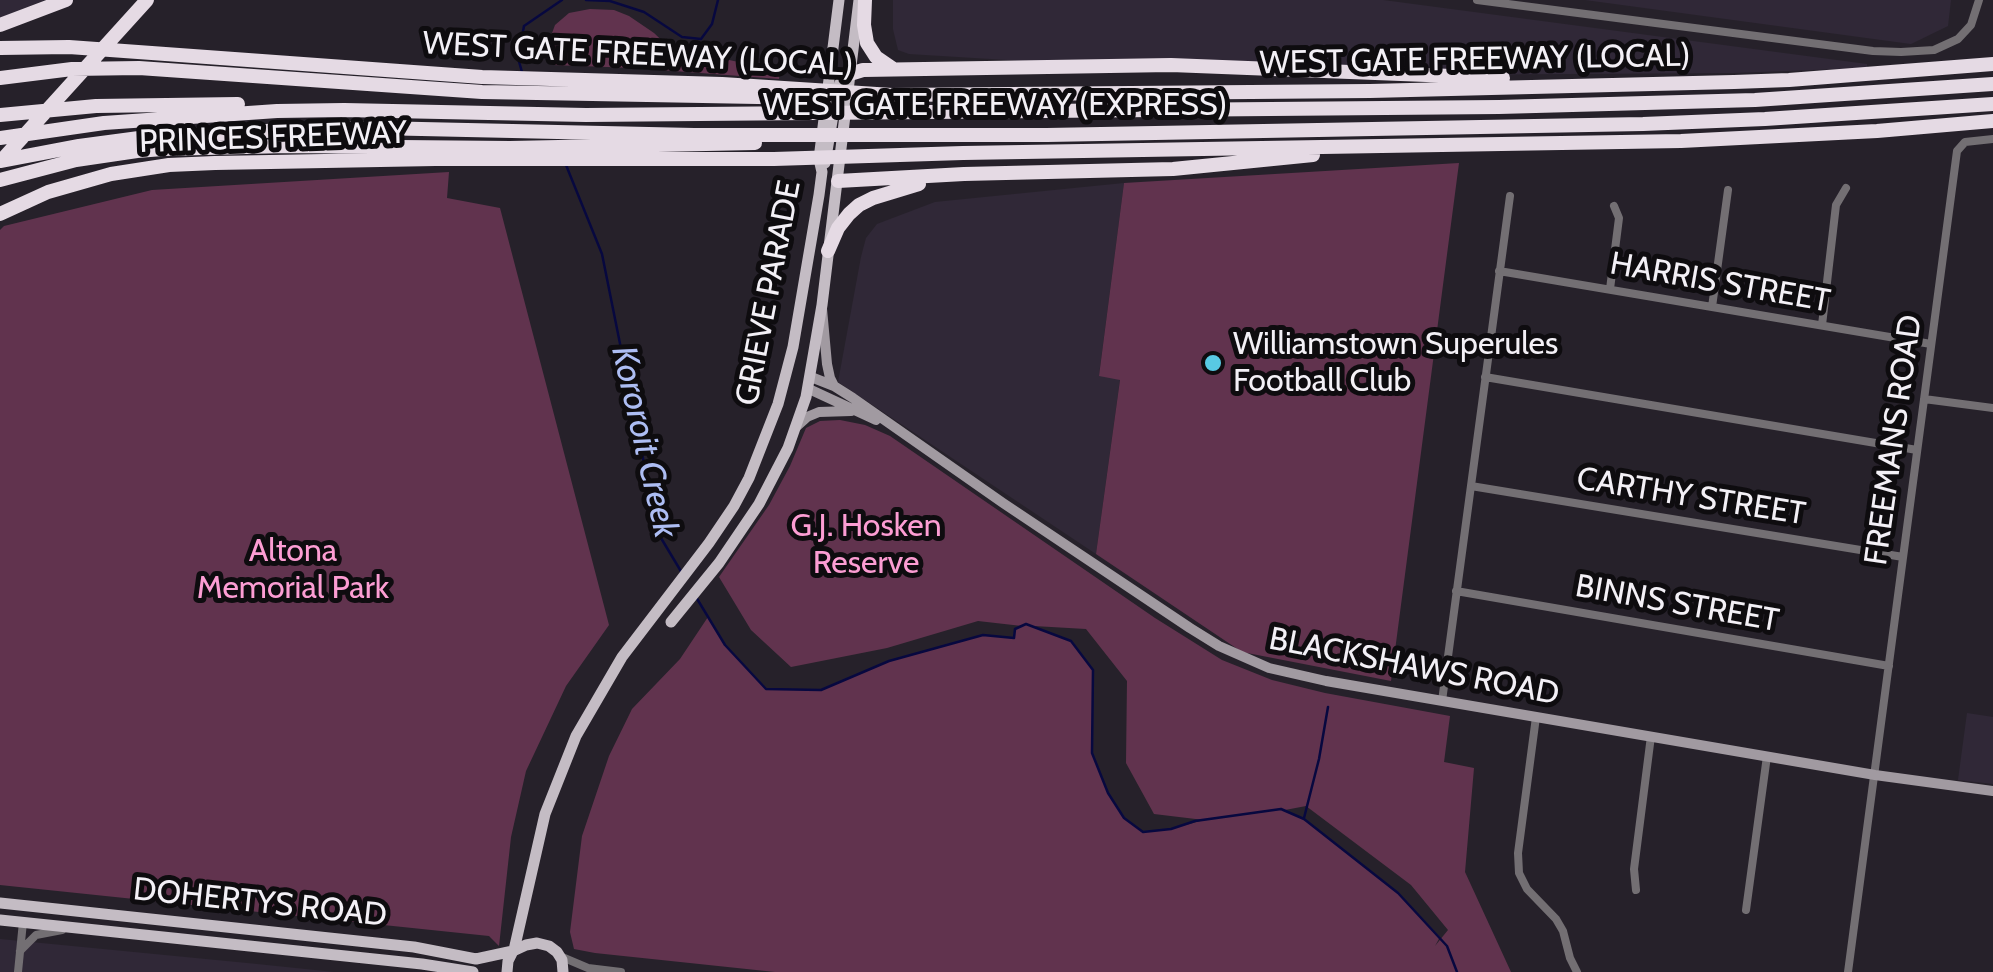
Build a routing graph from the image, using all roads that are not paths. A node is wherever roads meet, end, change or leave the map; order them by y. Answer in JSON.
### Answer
{"nodes":[{"id":1,"x":66,"y":0,"type":"edge"},
{"id":2,"x":148,"y":0,"type":"edge"},
{"id":3,"x":839,"y":0,"type":"edge"},
{"id":4,"x":862,"y":0,"type":"edge"},
{"id":5,"x":1477,"y":0,"type":"edge"},
{"id":6,"x":1979,"y":0,"type":"edge"},
{"id":7,"x":0,"y":25,"type":"edge"},
{"id":8,"x":0,"y":48,"type":"edge"},
{"id":9,"x":1993,"y":64,"type":"edge"},
{"id":10,"x":895,"y":70,"type":"junction"},
{"id":11,"x":850,"y":74,"type":"junction"},
{"id":12,"x":0,"y":78,"type":"edge"},
{"id":13,"x":1734,"y":82,"type":"junction"},
{"id":14,"x":1993,"y":84,"type":"edge"},
{"id":15,"x":482,"y":85,"type":"junction"},
{"id":16,"x":832,"y":90,"type":"junction"},
{"id":17,"x":892,"y":95,"type":"junction"},
{"id":18,"x":1993,"y":104,"type":"edge"},
{"id":19,"x":344,"y":110,"type":"junction"},
{"id":20,"x":0,"y":114,"type":"edge"},
{"id":21,"x":1993,"y":121,"type":"edge"},
{"id":22,"x":0,"y":138,"type":"edge"},
{"id":23,"x":1993,"y":139,"type":"edge"},
{"id":24,"x":599,"y":146,"type":"junction"},
{"id":25,"x":1363,"y":147,"type":"junction"},
{"id":26,"x":164,"y":149,"type":"junction"},
{"id":27,"x":512,"y":154,"type":"junction"},
{"id":28,"x":435,"y":159,"type":"junction"},
{"id":29,"x":0,"y":161,"type":"edge"},
{"id":30,"x":822,"y":172,"type":"junction"},
{"id":31,"x":838,"y":174,"type":"junction"},
{"id":32,"x":964,"y":174,"type":"junction"},
{"id":33,"x":0,"y":180,"type":"edge"},
{"id":34,"x":1846,"y":188,"type":"dead end"},
{"id":35,"x":1728,"y":190,"type":"dead end"},
{"id":36,"x":1510,"y":196,"type":"dead end"},
{"id":37,"x":1614,"y":206,"type":"dead end"},
{"id":38,"x":0,"y":214,"type":"edge"},
{"id":39,"x":828,"y":251,"type":"junction"},
{"id":40,"x":1499,"y":271,"type":"junction"},
{"id":41,"x":1610,"y":290,"type":"junction"},
{"id":42,"x":822,"y":305,"type":"junction"},
{"id":43,"x":1712,"y":307,"type":"junction"},
{"id":44,"x":1822,"y":325,"type":"junction"},
{"id":45,"x":1931,"y":344,"type":"junction"},
{"id":46,"x":788,"y":374,"type":"junction"},
{"id":47,"x":1485,"y":377,"type":"junction"},
{"id":48,"x":809,"y":383,"type":"junction"},
{"id":49,"x":834,"y":386,"type":"junction"},
{"id":50,"x":1924,"y":399,"type":"junction"},
{"id":51,"x":1993,"y":408,"type":"edge"},
{"id":52,"x":857,"y":412,"type":"junction"},
{"id":53,"x":797,"y":426,"type":"junction"},
{"id":54,"x":890,"y":426,"type":"junction"},
{"id":55,"x":1918,"y":450,"type":"junction"},
{"id":56,"x":1470,"y":486,"type":"junction"},
{"id":57,"x":1903,"y":558,"type":"junction"},
{"id":58,"x":1456,"y":591,"type":"junction"},
{"id":59,"x":672,"y":622,"type":"dead end"},
{"id":60,"x":1889,"y":666,"type":"junction"},
{"id":61,"x":1442,"y":701,"type":"junction"},
{"id":62,"x":1536,"y":717,"type":"junction"},
{"id":63,"x":1651,"y":736,"type":"junction"},
{"id":64,"x":1766,"y":756,"type":"junction"},
{"id":65,"x":1875,"y":775,"type":"junction"},
{"id":66,"x":1993,"y":791,"type":"edge"},
{"id":67,"x":1636,"y":890,"type":"dead end"},
{"id":68,"x":0,"y":903,"type":"edge"},
{"id":69,"x":24,"y":906,"type":"junction"},
{"id":70,"x":1746,"y":910,"type":"dead end"},
{"id":71,"x":77,"y":911,"type":"junction"},
{"id":72,"x":0,"y":920,"type":"edge"},
{"id":73,"x":23,"y":922,"type":"junction"},
{"id":74,"x":76,"y":928,"type":"junction"},
{"id":75,"x":514,"y":951,"type":"junction"},
{"id":76,"x":20,"y":952,"type":"junction"},
{"id":77,"x":558,"y":954,"type":"junction"},
{"id":78,"x":594,"y":969,"type":"junction"},
{"id":79,"x":18,"y":972,"type":"edge"},
{"id":80,"x":474,"y":972,"type":"edge"},
{"id":81,"x":507,"y":972,"type":"edge"},
{"id":82,"x":564,"y":972,"type":"edge"},
{"id":83,"x":576,"y":972,"type":"edge"},
{"id":84,"x":620,"y":972,"type":"edge"},
{"id":85,"x":1577,"y":972,"type":"edge"},
{"id":86,"x":1848,"y":972,"type":"edge"}],
"edges":[{"from":1,"to":7,"type":"highway"},
{"from":2,"to":29,"type":"highway"},
{"from":3,"to":16,"type":"main road","name":"GRIEVE PARADE"},
{"from":4,"to":10,"type":"highway"},
{"from":4,"to":11,"type":"main road","name":"GRIEVE PARADE"},
{"from":5,"to":6,"type":"street"},
{"from":8,"to":15,"type":"highway","name":"WEST GATE FREEWAY (LOCAL)"},
{"from":9,"to":13,"type":"highway","name":"WEST GATE FREEWAY (LOCAL)"},
{"from":10,"to":11,"type":"highway"},
{"from":10,"to":13,"type":"highway"},
{"from":11,"to":16,"type":"main road"},
{"from":11,"to":31,"type":"main road","name":"GRIEVE PARADE"},
{"from":12,"to":15,"type":"highway"},
{"from":13,"to":17,"type":"highway","name":"WEST GATE FREEWAY (LOCAL)"},
{"from":14,"to":19,"type":"highway","name":"WEST GATE FREEWAY (EXPRESS)"},
{"from":15,"to":17,"type":"highway","name":"WEST GATE FREEWAY (LOCAL)"},
{"from":15,"to":17,"type":"highway"},
{"from":16,"to":30,"type":"main road","name":"GRIEVE PARADE"},
{"from":18,"to":24,"type":"highway","name":"WEST GATE FREEWAY (EXPRESS)"},
{"from":19,"to":20,"type":"highway"},
{"from":19,"to":22,"type":"highway","name":"WEST GATE FREEWAY (EXPRESS)"},
{"from":21,"to":25,"type":"highway"},
{"from":23,"to":45,"type":"street","name":"FREEMANS ROAD"},
{"from":24,"to":25,"type":"highway"},
{"from":24,"to":27,"type":"highway"},
{"from":24,"to":29,"type":"highway","name":"WEST GATE FREEWAY (EXPRESS)"},
{"from":25,"to":32,"type":"highway"},
{"from":26,"to":27,"type":"highway"},
{"from":26,"to":28,"type":"highway"},
{"from":26,"to":33,"type":"highway"},
{"from":27,"to":28,"type":"highway"},
{"from":28,"to":38,"type":"highway","name":"PRINCES FREEWAY"},
{"from":30,"to":31,"type":"main road"},
{"from":30,"to":46,"type":"main road","name":"GRIEVE PARADE"},
{"from":31,"to":32,"type":"highway"},
{"from":31,"to":39,"type":"main road","name":"GRIEVE PARADE"},
{"from":32,"to":39,"type":"highway"},
{"from":34,"to":44,"type":"street"},
{"from":35,"to":43,"type":"street"},
{"from":36,"to":40,"type":"street"},
{"from":37,"to":41,"type":"street"},
{"from":39,"to":42,"type":"main road","name":"GRIEVE PARADE"},
{"from":40,"to":41,"type":"street","name":"HARRIS STREET"},
{"from":40,"to":47,"type":"street"},
{"from":41,"to":43,"type":"street","name":"HARRIS STREET"},
{"from":42,"to":48,"type":"main road","name":"GRIEVE PARADE"},
{"from":42,"to":49,"type":"main road"},
{"from":43,"to":44,"type":"street","name":"HARRIS STREET"},
{"from":44,"to":45,"type":"street","name":"HARRIS STREET"},
{"from":45,"to":50,"type":"street","name":"FREEMANS ROAD"},
{"from":46,"to":48,"type":"main road"},
{"from":46,"to":75,"type":"main road","name":"GRIEVE PARADE"},
{"from":47,"to":55,"type":"street"},
{"from":47,"to":56,"type":"street"},
{"from":48,"to":49,"type":"main road","name":"BLACKSHAWS ROAD"},
{"from":48,"to":52,"type":"main road","name":"BLACKSHAWS ROAD"},
{"from":48,"to":53,"type":"main road","name":"GRIEVE PARADE"},
{"from":49,"to":54,"type":"main road","name":"BLACKSHAWS ROAD"},
{"from":50,"to":51,"type":"street"},
{"from":50,"to":55,"type":"street","name":"FREEMANS ROAD"},
{"from":52,"to":53,"type":"main road"},
{"from":52,"to":54,"type":"main road","name":"BLACKSHAWS ROAD"},
{"from":53,"to":59,"type":"main road","name":"GRIEVE PARADE"},
{"from":54,"to":61,"type":"main road","name":"BLACKSHAWS ROAD"},
{"from":55,"to":57,"type":"street","name":"FREEMANS ROAD"},
{"from":56,"to":57,"type":"street","name":"CARTHY STREET"},
{"from":56,"to":58,"type":"street"},
{"from":57,"to":60,"type":"street","name":"FREEMANS ROAD"},
{"from":58,"to":60,"type":"street","name":"BINNS STREET"},
{"from":58,"to":61,"type":"street"},
{"from":60,"to":65,"type":"street","name":"FREEMANS ROAD"},
{"from":61,"to":62,"type":"main road","name":"BLACKSHAWS ROAD"},
{"from":62,"to":63,"type":"main road","name":"BLACKSHAWS ROAD"},
{"from":62,"to":85,"type":"street"},
{"from":63,"to":64,"type":"main road","name":"BLACKSHAWS ROAD"},
{"from":63,"to":67,"type":"street"},
{"from":64,"to":65,"type":"main road","name":"BLACKSHAWS ROAD"},
{"from":64,"to":70,"type":"street"},
{"from":65,"to":66,"type":"main road","name":"BLACKSHAWS ROAD"},
{"from":65,"to":86,"type":"street","name":"FREEMANS ROAD"},
{"from":68,"to":69,"type":"main road","name":"DOHERTYS ROAD"},
{"from":69,"to":71,"type":"main road","name":"DOHERTYS ROAD"},
{"from":69,"to":73,"type":"main road"},
{"from":71,"to":74,"type":"main road"},
{"from":71,"to":75,"type":"main road","name":"DOHERTYS ROAD"},
{"from":72,"to":73,"type":"main road","name":"DOHERTYS ROAD"},
{"from":73,"to":74,"type":"main road","name":"DOHERTYS ROAD"},
{"from":73,"to":76,"type":"street"},
{"from":74,"to":76,"type":"street"},
{"from":74,"to":80,"type":"main road","name":"DOHERTYS ROAD"},
{"from":75,"to":77,"type":"main road","name":"DOHERTYS ROAD"},
{"from":75,"to":81,"type":"main road","name":"GRIEVE PARADE"},
{"from":76,"to":79,"type":"street"},
{"from":77,"to":78,"type":"street"},
{"from":77,"to":82,"type":"main road"},
{"from":78,"to":83,"type":"street"},
{"from":78,"to":84,"type":"street"}]}
